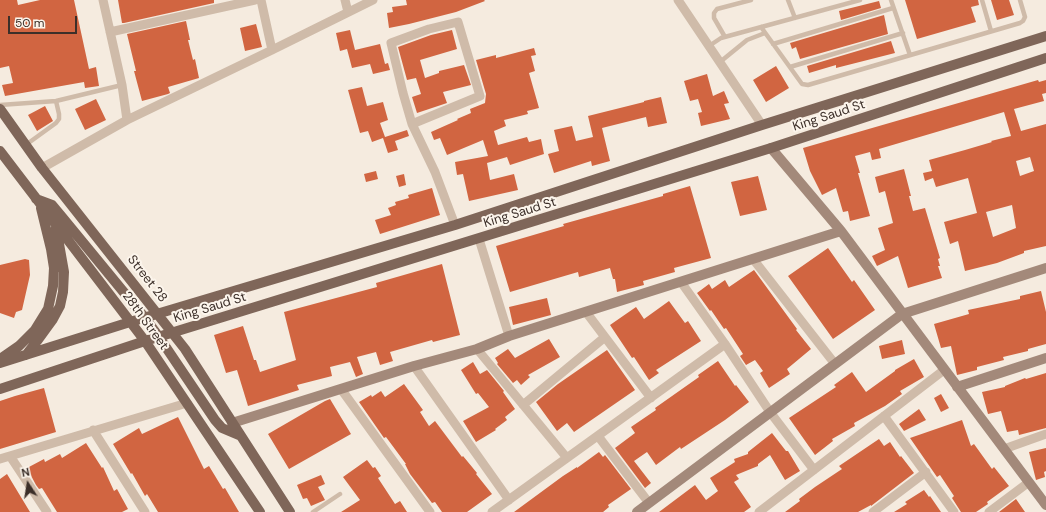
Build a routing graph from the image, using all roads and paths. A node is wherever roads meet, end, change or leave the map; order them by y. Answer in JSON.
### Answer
{"nodes":[{"id":1,"x":103,"y":0,"type":"edge"},
{"id":2,"x":255,"y":0,"type":"edge"},
{"id":3,"x":261,"y":0,"type":"edge"},
{"id":4,"x":345,"y":0,"type":"edge"},
{"id":5,"x":373,"y":0,"type":"edge"},
{"id":6,"x":751,"y":0,"type":"edge"},
{"id":7,"x":788,"y":0,"type":"edge"},
{"id":8,"x":860,"y":0,"type":"edge"},
{"id":9,"x":891,"y":0,"type":"edge"},
{"id":10,"x":982,"y":0,"type":"edge"},
{"id":11,"x":1020,"y":0,"type":"edge"},
{"id":12,"x":680,"y":1,"type":"edge"},
{"id":13,"x":894,"y":8,"type":"junction"},
{"id":14,"x":348,"y":12,"type":"junction"},
{"id":15,"x":795,"y":18,"type":"junction"},
{"id":16,"x":761,"y":27,"type":"junction"},
{"id":17,"x":992,"y":31,"type":"junction"},
{"id":18,"x":110,"y":32,"type":"junction"},
{"id":19,"x":765,"y":33,"type":"junction"},
{"id":20,"x":903,"y":33,"type":"junction"},
{"id":21,"x":1046,"y":36,"type":"edge"},
{"id":22,"x":725,"y":37,"type":"junction"},
{"id":23,"x":773,"y":44,"type":"junction"},
{"id":24,"x":709,"y":46,"type":"junction"},
{"id":25,"x":272,"y":50,"type":"junction"},
{"id":26,"x":910,"y":55,"type":"junction"},
{"id":27,"x":1046,"y":58,"type":"edge"},
{"id":28,"x":720,"y":62,"type":"junction"},
{"id":29,"x":790,"y":67,"type":"junction"},
{"id":30,"x":122,"y":86,"type":"junction"},
{"id":31,"x":56,"y":101,"type":"junction"},
{"id":32,"x":0,"y":105,"type":"edge"},
{"id":33,"x":0,"y":109,"type":"edge"},
{"id":34,"x":127,"y":120,"type":"junction"},
{"id":35,"x":412,"y":124,"type":"junction"},
{"id":36,"x":762,"y":125,"type":"junction"},
{"id":37,"x":27,"y":144,"type":"junction"},
{"id":38,"x":771,"y":148,"type":"junction"},
{"id":39,"x":1,"y":154,"type":"edge"},
{"id":40,"x":42,"y":168,"type":"junction"},
{"id":41,"x":38,"y":202,"type":"junction"},
{"id":42,"x":56,"y":225,"type":"junction"},
{"id":43,"x":455,"y":225,"type":"junction"},
{"id":44,"x":841,"y":231,"type":"junction"},
{"id":45,"x":479,"y":239,"type":"junction"},
{"id":46,"x":753,"y":259,"type":"junction"},
{"id":47,"x":1046,"y":268,"type":"edge"},
{"id":48,"x":681,"y":282,"type":"junction"},
{"id":49,"x":586,"y":312,"type":"junction"},
{"id":50,"x":158,"y":314,"type":"junction"},
{"id":51,"x":902,"y":314,"type":"junction"},
{"id":52,"x":145,"y":318,"type":"junction"},
{"id":53,"x":130,"y":322,"type":"junction"},
{"id":54,"x":172,"y":333,"type":"junction"},
{"id":55,"x":509,"y":336,"type":"junction"},
{"id":56,"x":159,"y":337,"type":"junction"},
{"id":57,"x":605,"y":337,"type":"junction"},
{"id":58,"x":145,"y":341,"type":"junction"},
{"id":59,"x":725,"y":344,"type":"junction"},
{"id":60,"x":477,"y":349,"type":"junction"},
{"id":61,"x":26,"y":355,"type":"junction"},
{"id":62,"x":1046,"y":358,"type":"edge"},
{"id":63,"x":0,"y":359,"type":"edge"},
{"id":64,"x":0,"y":363,"type":"edge"},
{"id":65,"x":835,"y":364,"type":"junction"},
{"id":66,"x":414,"y":366,"type":"junction"},
{"id":67,"x":944,"y":370,"type":"junction"},
{"id":68,"x":957,"y":387,"type":"junction"},
{"id":69,"x":0,"y":388,"type":"edge"},
{"id":70,"x":341,"y":389,"type":"junction"},
{"id":71,"x":651,"y":398,"type":"junction"},
{"id":72,"x":187,"y":403,"type":"junction"},
{"id":73,"x":523,"y":404,"type":"junction"},
{"id":74,"x":770,"y":412,"type":"junction"},
{"id":75,"x":884,"y":416,"type":"junction"},
{"id":76,"x":232,"y":423,"type":"junction"},
{"id":77,"x":93,"y":430,"type":"junction"},
{"id":78,"x":1046,"y":434,"type":"edge"},
{"id":79,"x":241,"y":436,"type":"junction"},
{"id":80,"x":598,"y":436,"type":"junction"},
{"id":81,"x":1004,"y":448,"type":"junction"},
{"id":82,"x":10,"y":456,"type":"junction"},
{"id":83,"x":567,"y":458,"type":"junction"},
{"id":84,"x":0,"y":459,"type":"edge"},
{"id":85,"x":814,"y":470,"type":"junction"},
{"id":86,"x":926,"y":472,"type":"junction"},
{"id":87,"x":1029,"y":482,"type":"junction"},
{"id":88,"x":340,"y":494,"type":"dead end"},
{"id":89,"x":508,"y":500,"type":"junction"},
{"id":90,"x":650,"y":503,"type":"junction"},
{"id":91,"x":1046,"y":505,"type":"edge"},
{"id":92,"x":142,"y":511,"type":"edge"},
{"id":93,"x":47,"y":512,"type":"edge"},
{"id":94,"x":260,"y":512,"type":"edge"},
{"id":95,"x":290,"y":512,"type":"edge"},
{"id":96,"x":313,"y":512,"type":"edge"},
{"id":97,"x":430,"y":512,"type":"edge"},
{"id":98,"x":492,"y":512,"type":"edge"},
{"id":99,"x":637,"y":512,"type":"edge"},
{"id":100,"x":759,"y":512,"type":"edge"},
{"id":101,"x":872,"y":512,"type":"edge"},
{"id":102,"x":954,"y":512,"type":"edge"},
{"id":103,"x":989,"y":512,"type":"edge"}],
"edges":[{"from":1,"to":18,"type":"street"},
{"from":2,"to":18,"type":"street"},
{"from":3,"to":25,"type":"street"},
{"from":4,"to":14,"type":"street"},
{"from":5,"to":14,"type":"street"},
{"from":6,"to":22,"type":"lane"},
{"from":7,"to":15,"type":"lane"},
{"from":8,"to":15,"type":"lane"},
{"from":9,"to":13,"type":"lane"},
{"from":10,"to":17,"type":"lane"},
{"from":11,"to":17,"type":"lane"},
{"from":12,"to":24,"type":"street"},
{"from":13,"to":20,"type":"lane"},
{"from":13,"to":23,"type":"lane"},
{"from":14,"to":25,"type":"street"},
{"from":15,"to":16,"type":"lane"},
{"from":16,"to":19,"type":"lane"},
{"from":16,"to":22,"type":"lane"},
{"from":17,"to":26,"type":"lane"},
{"from":18,"to":30,"type":"street"},
{"from":19,"to":23,"type":"lane"},
{"from":19,"to":28,"type":"lane"},
{"from":20,"to":26,"type":"lane"},
{"from":20,"to":29,"type":"lane"},
{"from":21,"to":36,"type":"main road","name":"King Saud St"},
{"from":22,"to":24,"type":"lane"},
{"from":23,"to":29,"type":"lane"},
{"from":24,"to":28,"type":"street"},
{"from":25,"to":34,"type":"street"},
{"from":26,"to":29,"type":"lane"},
{"from":27,"to":38,"type":"main road","name":"King Saud St"},
{"from":28,"to":36,"type":"street"},
{"from":30,"to":31,"type":"lane"},
{"from":30,"to":34,"type":"street"},
{"from":31,"to":32,"type":"lane"},
{"from":31,"to":37,"type":"lane"},
{"from":33,"to":37,"type":"main road","name":"Street 28"},
{"from":34,"to":40,"type":"street"},
{"from":35,"to":35,"type":"street"},
{"from":35,"to":43,"type":"street"},
{"from":36,"to":43,"type":"main road","name":"King Saud St"},
{"from":37,"to":40,"type":"main road","name":"Street 28"},
{"from":38,"to":44,"type":"street"},
{"from":38,"to":45,"type":"main road","name":"King Saud St"},
{"from":39,"to":41,"type":"main road","name":"28th Street"},
{"from":40,"to":50,"type":"main road","name":"Street 28"},
{"from":41,"to":42,"type":"main road","name":"28th Street"},
{"from":41,"to":52,"type":"main road"},
{"from":41,"to":63,"type":"main road"},
{"from":42,"to":53,"type":"main road","name":"28th Street"},
{"from":42,"to":61,"type":"main road"},
{"from":43,"to":50,"type":"main road","name":"King Saud St"},
{"from":44,"to":46,"type":"street"},
{"from":44,"to":51,"type":"street"},
{"from":45,"to":54,"type":"main road","name":"King Saud St"},
{"from":45,"to":55,"type":"street"},
{"from":46,"to":48,"type":"street"},
{"from":46,"to":65,"type":"street"},
{"from":47,"to":51,"type":"street"},
{"from":48,"to":49,"type":"street"},
{"from":48,"to":59,"type":"street"},
{"from":49,"to":55,"type":"street"},
{"from":49,"to":57,"type":"street"},
{"from":50,"to":52,"type":"main road","name":"King Saud St"},
{"from":50,"to":54,"type":"main road","name":"Street 28"},
{"from":51,"to":65,"type":"street"},
{"from":51,"to":67,"type":"street"},
{"from":52,"to":53,"type":"main road","name":"King Saud St"},
{"from":52,"to":56,"type":"main road"},
{"from":53,"to":58,"type":"main road","name":"28th Street"},
{"from":53,"to":61,"type":"main road","name":"King Saud St"},
{"from":54,"to":56,"type":"main road","name":"King Saud St"},
{"from":54,"to":76,"type":"main road","name":"Street 28"},
{"from":55,"to":60,"type":"street"},
{"from":56,"to":58,"type":"main road","name":"King Saud St"},
{"from":56,"to":79,"type":"main road"},
{"from":57,"to":71,"type":"street"},
{"from":57,"to":73,"type":"street"},
{"from":58,"to":69,"type":"main road","name":"King Saud St"},
{"from":58,"to":72,"type":"main road","name":"28th Street"},
{"from":59,"to":71,"type":"street"},
{"from":59,"to":74,"type":"street"},
{"from":60,"to":66,"type":"street"},
{"from":60,"to":73,"type":"street"},
{"from":61,"to":64,"type":"main road","name":"King Saud St"},
{"from":62,"to":68,"type":"street"},
{"from":65,"to":74,"type":"street"},
{"from":66,"to":70,"type":"street"},
{"from":66,"to":89,"type":"street"},
{"from":67,"to":68,"type":"street"},
{"from":67,"to":75,"type":"street"},
{"from":68,"to":81,"type":"street"},
{"from":70,"to":76,"type":"street"},
{"from":70,"to":97,"type":"street"},
{"from":71,"to":80,"type":"street"},
{"from":72,"to":77,"type":"street"},
{"from":72,"to":94,"type":"main road","name":"28th Street"},
{"from":73,"to":83,"type":"street"},
{"from":74,"to":85,"type":"street"},
{"from":74,"to":90,"type":"street"},
{"from":75,"to":85,"type":"street"},
{"from":75,"to":86,"type":"street"},
{"from":76,"to":79,"type":"main road","name":"Street 28"},
{"from":77,"to":82,"type":"street"},
{"from":77,"to":92,"type":"street"},
{"from":78,"to":81,"type":"street"},
{"from":79,"to":95,"type":"main road","name":"Street 28"},
{"from":80,"to":83,"type":"street"},
{"from":80,"to":90,"type":"street"},
{"from":81,"to":87,"type":"street"},
{"from":82,"to":84,"type":"street"},
{"from":82,"to":93,"type":"street"},
{"from":83,"to":89,"type":"street"},
{"from":85,"to":100,"type":"street"},
{"from":86,"to":101,"type":"street"},
{"from":86,"to":102,"type":"street"},
{"from":87,"to":91,"type":"street"},
{"from":87,"to":103,"type":"street"},
{"from":88,"to":96,"type":"lane"},
{"from":89,"to":98,"type":"street"},
{"from":90,"to":99,"type":"street"}]}
